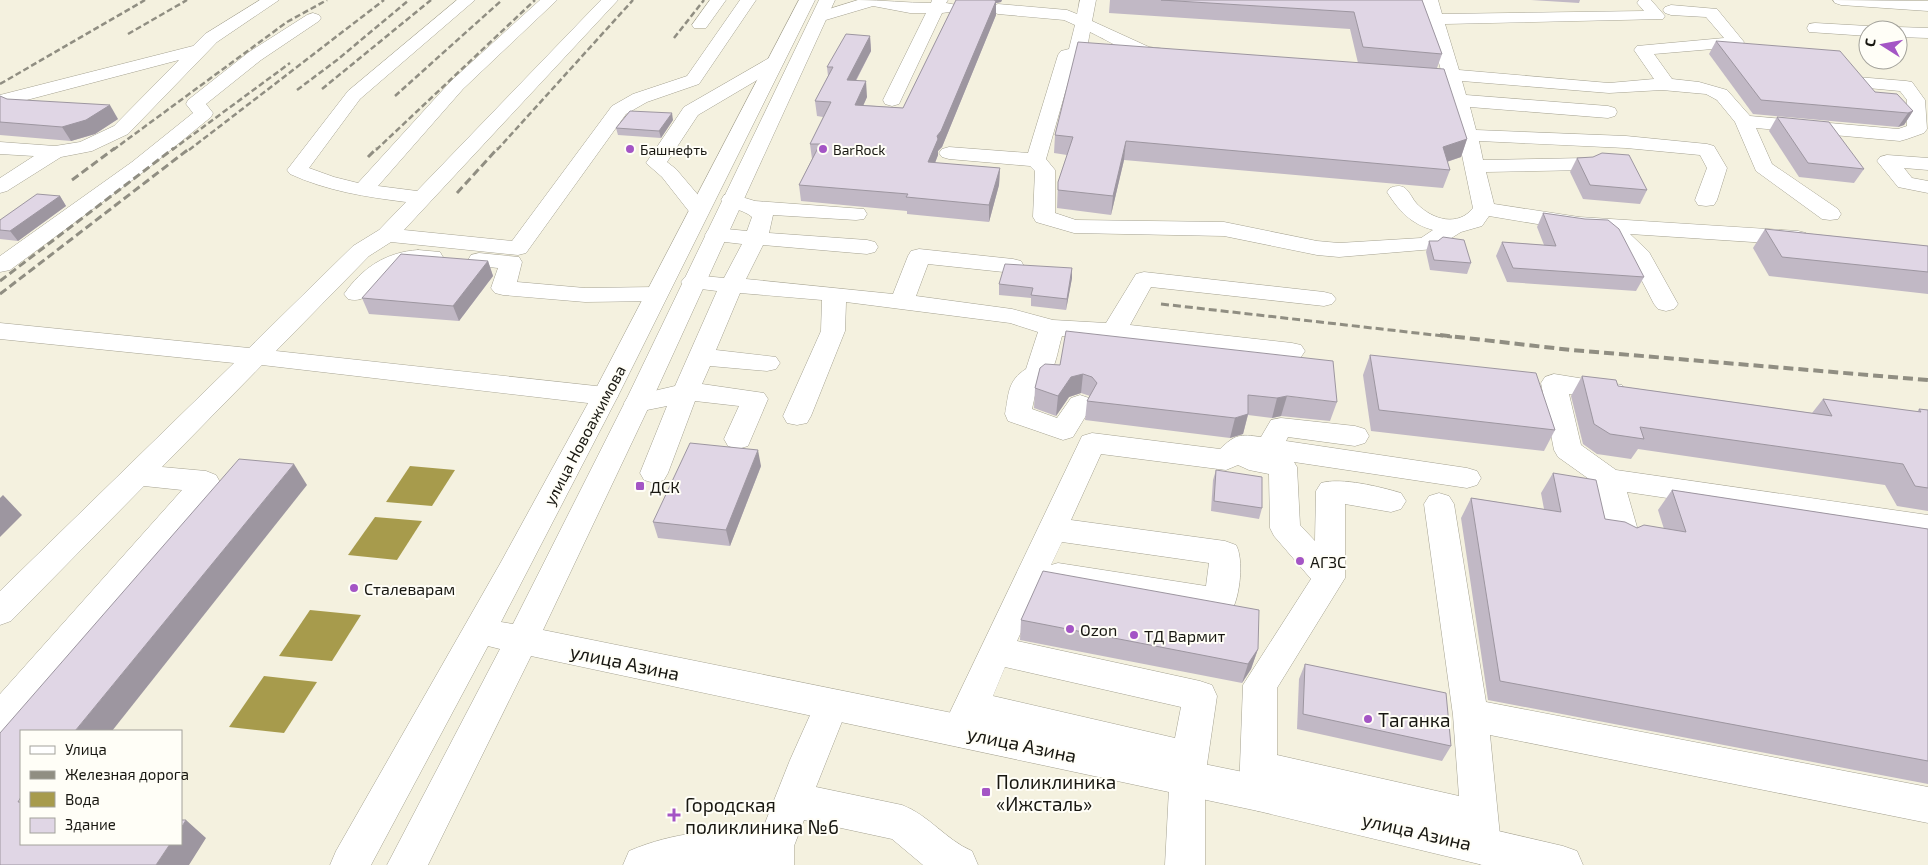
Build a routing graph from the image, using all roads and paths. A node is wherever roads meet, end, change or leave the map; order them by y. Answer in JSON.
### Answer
{"nodes":[{"id":1,"x":271,"y":0,"type":"edge"},
{"id":2,"x":467,"y":0,"type":"edge"},
{"id":3,"x":548,"y":0,"type":"edge"},
{"id":4,"x":610,"y":0,"type":"edge"},
{"id":5,"x":718,"y":0,"type":"edge"},
{"id":6,"x":748,"y":0,"type":"edge"},
{"id":7,"x":1088,"y":0,"type":"edge"},
{"id":8,"x":1430,"y":0,"type":"edge"},
{"id":9,"x":1841,"y":0,"type":"edge"},
{"id":10,"x":874,"y":1,"type":"edge"},
{"id":11,"x":1645,"y":2,"type":"dead end"},
{"id":12,"x":905,"y":3,"type":"edge"},
{"id":13,"x":938,"y":4,"type":"edge"},
{"id":14,"x":817,"y":6,"type":"edge"},
{"id":15,"x":1928,"y":6,"type":"edge"},
{"id":16,"x":959,"y":8,"type":"edge"},
{"id":17,"x":998,"y":9,"type":"edge"},
{"id":18,"x":1671,"y":10,"type":"dead end"},
{"id":19,"x":312,"y":18,"type":"dead end"},
{"id":20,"x":1436,"y":19,"type":"junction"},
{"id":21,"x":1083,"y":22,"type":"junction"},
{"id":22,"x":700,"y":25,"type":"dead end"},
{"id":23,"x":1815,"y":28,"type":"dead end"},
{"id":24,"x":1858,"y":30,"type":"edge"},
{"id":25,"x":1908,"y":32,"type":"edge"},
{"id":26,"x":1928,"y":33,"type":"edge"},
{"id":27,"x":199,"y":50,"type":"junction"},
{"id":28,"x":1077,"y":52,"type":"junction"},
{"id":29,"x":1145,"y":52,"type":"junction"},
{"id":30,"x":1184,"y":56,"type":"edge"},
{"id":31,"x":775,"y":62,"type":"junction"},
{"id":32,"x":1451,"y":77,"type":"junction"},
{"id":33,"x":1432,"y":78,"type":"edge"},
{"id":34,"x":1857,"y":82,"type":"edge"},
{"id":35,"x":1667,"y":86,"type":"junction"},
{"id":36,"x":892,"y":100,"type":"dead end"},
{"id":37,"x":1458,"y":100,"type":"junction"},
{"id":38,"x":0,"y":103,"type":"edge"},
{"id":39,"x":50,"y":107,"type":"edge"},
{"id":40,"x":119,"y":111,"type":"dead end"},
{"id":41,"x":139,"y":112,"type":"junction"},
{"id":42,"x":1608,"y":112,"type":"dead end"},
{"id":43,"x":1744,"y":121,"type":"junction"},
{"id":44,"x":1874,"y":133,"type":"junction"},
{"id":45,"x":1468,"y":135,"type":"junction"},
{"id":46,"x":0,"y":148,"type":"edge"},
{"id":47,"x":1730,"y":148,"type":"junction"},
{"id":48,"x":54,"y":152,"type":"junction"},
{"id":49,"x":949,"y":152,"type":"dead end"},
{"id":50,"x":1928,"y":157,"type":"edge"},
{"id":51,"x":1036,"y":160,"type":"junction"},
{"id":52,"x":1586,"y":164,"type":"edge"},
{"id":53,"x":1928,"y":164,"type":"edge"},
{"id":54,"x":1475,"y":166,"type":"junction"},
{"id":55,"x":0,"y":187,"type":"edge"},
{"id":56,"x":1928,"y":187,"type":"edge"},
{"id":57,"x":362,"y":190,"type":"junction"},
{"id":58,"x":1397,"y":192,"type":"dead end"},
{"id":59,"x":422,"y":198,"type":"junction"},
{"id":60,"x":1706,"y":200,"type":"dead end"},
{"id":61,"x":742,"y":204,"type":"junction"},
{"id":62,"x":699,"y":208,"type":"junction"},
{"id":63,"x":1484,"y":209,"type":"junction"},
{"id":64,"x":856,"y":214,"type":"dead end"},
{"id":65,"x":1830,"y":214,"type":"dead end"},
{"id":66,"x":1454,"y":226,"type":"junction"},
{"id":67,"x":1608,"y":226,"type":"junction"},
{"id":68,"x":716,"y":234,"type":"junction"},
{"id":69,"x":387,"y":235,"type":"junction"},
{"id":70,"x":756,"y":238,"type":"junction"},
{"id":71,"x":1816,"y":239,"type":"edge"},
{"id":72,"x":867,"y":247,"type":"dead end"},
{"id":73,"x":0,"y":265,"type":"edge"},
{"id":74,"x":1014,"y":266,"type":"edge"},
{"id":75,"x":693,"y":282,"type":"junction"},
{"id":76,"x":732,"y":284,"type":"junction"},
{"id":77,"x":356,"y":294,"type":"dead end"},
{"id":78,"x":656,"y":294,"type":"junction"},
{"id":79,"x":834,"y":294,"type":"junction"},
{"id":80,"x":1324,"y":299,"type":"dead end"},
{"id":81,"x":902,"y":302,"type":"junction"},
{"id":82,"x":1666,"y":304,"type":"dead end"},
{"id":83,"x":1052,"y":328,"type":"junction"},
{"id":84,"x":0,"y":331,"type":"edge"},
{"id":85,"x":1114,"y":331,"type":"junction"},
{"id":86,"x":1292,"y":351,"type":"dead end"},
{"id":87,"x":254,"y":357,"type":"junction"},
{"id":88,"x":701,"y":357,"type":"junction"},
{"id":89,"x":767,"y":363,"type":"dead end"},
{"id":90,"x":685,"y":392,"type":"junction"},
{"id":91,"x":1642,"y":394,"type":"edge"},
{"id":92,"x":605,"y":396,"type":"junction"},
{"id":93,"x":637,"y":403,"type":"junction"},
{"id":94,"x":1080,"y":404,"type":"dead end"},
{"id":95,"x":796,"y":416,"type":"dead end"},
{"id":96,"x":1355,"y":436,"type":"dead end"},
{"id":97,"x":738,"y":439,"type":"dead end"},
{"id":98,"x":1268,"y":448,"type":"junction"},
{"id":99,"x":1230,"y":456,"type":"junction"},
{"id":100,"x":654,"y":473,"type":"dead end"},
{"id":101,"x":136,"y":475,"type":"junction"},
{"id":102,"x":1467,"y":478,"type":"dead end"},
{"id":103,"x":1609,"y":480,"type":"junction"},
{"id":104,"x":1391,"y":501,"type":"dead end"},
{"id":105,"x":1439,"y":504,"type":"dead end"},
{"id":106,"x":1928,"y":526,"type":"edge"},
{"id":107,"x":1053,"y":529,"type":"junction"},
{"id":108,"x":1624,"y":534,"type":"edge"},
{"id":109,"x":1033,"y":571,"type":"junction"},
{"id":110,"x":1329,"y":578,"type":"junction"},
{"id":111,"x":0,"y":612,"type":"edge"},
{"id":112,"x":479,"y":631,"type":"junction"},
{"id":113,"x":522,"y":640,"type":"junction"},
{"id":114,"x":996,"y":651,"type":"junction"},
{"id":115,"x":832,"y":704,"type":"junction"},
{"id":116,"x":1471,"y":715,"type":"junction"},
{"id":117,"x":965,"y":718,"type":"junction"},
{"id":118,"x":0,"y":719,"type":"edge"},
{"id":119,"x":1189,"y":768,"type":"junction"},
{"id":120,"x":1258,"y":781,"type":"junction"},
{"id":121,"x":793,"y":800,"type":"junction"},
{"id":122,"x":1928,"y":806,"type":"edge"},
{"id":123,"x":1481,"y":832,"type":"junction"},
{"id":124,"x":924,"y":854,"type":"edge"},
{"id":125,"x":775,"y":856,"type":"edge"},
{"id":126,"x":350,"y":865,"type":"edge"},
{"id":127,"x":406,"y":865,"type":"edge"},
{"id":128,"x":643,"y":865,"type":"edge"},
{"id":129,"x":958,"y":865,"type":"edge"},
{"id":130,"x":1185,"y":865,"type":"edge"},
{"id":131,"x":1563,"y":865,"type":"edge"}],
"edges":[{"from":1,"to":27,"type":"main road"},
{"from":2,"to":57,"type":"main road"},
{"from":3,"to":57,"type":"main road"},
{"from":4,"to":59,"type":"main road"},
{"from":5,"to":22,"type":"main road"},
{"from":6,"to":69,"type":"main road"},
{"from":7,"to":21,"type":"main road"},
{"from":8,"to":20,"type":"main road"},
{"from":9,"to":15,"type":"main road"},
{"from":10,"to":12,"type":"main road"},
{"from":10,"to":14,"type":"main road"},
{"from":11,"to":20,"type":"main road"},
{"from":12,"to":13,"type":"main road"},
{"from":13,"to":16,"type":"main road"},
{"from":13,"to":36,"type":"main road"},
{"from":14,"to":31,"type":"main road","name":"улица Новоажимова"},
{"from":14,"to":61,"type":"main road","name":"улица Новоажимова"},
{"from":17,"to":21,"type":"main road"},
{"from":18,"to":35,"type":"main road"},
{"from":19,"to":73,"type":"main road"},
{"from":20,"to":32,"type":"main road"},
{"from":21,"to":28,"type":"main road"},
{"from":21,"to":29,"type":"main road"},
{"from":23,"to":24,"type":"main road"},
{"from":25,"to":26,"type":"main road"},
{"from":27,"to":38,"type":"main road"},
{"from":27,"to":41,"type":"main road"},
{"from":28,"to":29,"type":"main road"},
{"from":28,"to":51,"type":"main road"},
{"from":29,"to":30,"type":"main road"},
{"from":31,"to":62,"type":"main road","name":"улица Новоажимова"},
{"from":31,"to":62,"type":"main road"},
{"from":32,"to":33,"type":"main road"},
{"from":32,"to":35,"type":"main road"},
{"from":32,"to":37,"type":"main road"},
{"from":34,"to":44,"type":"main road"},
{"from":35,"to":43,"type":"main road"},
{"from":37,"to":42,"type":"main road"},
{"from":37,"to":45,"type":"main road"},
{"from":38,"to":39,"type":"main road"},
{"from":40,"to":41,"type":"main road"},
{"from":41,"to":48,"type":"main road"},
{"from":43,"to":44,"type":"main road"},
{"from":43,"to":47,"type":"main road"},
{"from":44,"to":50,"type":"main road"},
{"from":45,"to":47,"type":"main road"},
{"from":45,"to":54,"type":"main road"},
{"from":46,"to":48,"type":"main road"},
{"from":47,"to":60,"type":"main road"},
{"from":47,"to":65,"type":"main road"},
{"from":48,"to":55,"type":"main road"},
{"from":49,"to":51,"type":"main road"},
{"from":51,"to":66,"type":"main road"},
{"from":52,"to":54,"type":"main road"},
{"from":53,"to":56,"type":"main road"},
{"from":54,"to":63,"type":"main road"},
{"from":57,"to":59,"type":"main road"},
{"from":58,"to":66,"type":"main road"},
{"from":59,"to":69,"type":"main road"},
{"from":61,"to":64,"type":"main road"},
{"from":61,"to":68,"type":"main road","name":"улица Новоажимова"},
{"from":61,"to":70,"type":"main road"},
{"from":62,"to":78,"type":"main road","name":"улица Новоажимова"},
{"from":63,"to":66,"type":"main road"},
{"from":63,"to":67,"type":"main road"},
{"from":67,"to":71,"type":"main road"},
{"from":67,"to":82,"type":"main road"},
{"from":68,"to":70,"type":"main road"},
{"from":68,"to":75,"type":"main road","name":"улица Новоажимова"},
{"from":69,"to":87,"type":"main road"},
{"from":70,"to":72,"type":"main road"},
{"from":70,"to":76,"type":"main road"},
{"from":74,"to":81,"type":"main road"},
{"from":75,"to":76,"type":"main road"},
{"from":75,"to":93,"type":"main road","name":"улица Новоажимова"},
{"from":76,"to":79,"type":"main road"},
{"from":76,"to":88,"type":"main road"},
{"from":77,"to":78,"type":"main road"},
{"from":78,"to":92,"type":"main road","name":"улица Новоажимова"},
{"from":79,"to":81,"type":"main road"},
{"from":79,"to":95,"type":"main road"},
{"from":80,"to":85,"type":"main road"},
{"from":81,"to":83,"type":"main road"},
{"from":83,"to":85,"type":"main road"},
{"from":83,"to":94,"type":"main road"},
{"from":84,"to":87,"type":"main road"},
{"from":85,"to":86,"type":"main road"},
{"from":87,"to":92,"type":"main road"},
{"from":87,"to":101,"type":"main road"},
{"from":88,"to":89,"type":"main road"},
{"from":88,"to":90,"type":"main road"},
{"from":90,"to":93,"type":"main road"},
{"from":90,"to":97,"type":"main road"},
{"from":90,"to":100,"type":"main road"},
{"from":91,"to":103,"type":"main road"},
{"from":92,"to":112,"type":"main road","name":"улица Новоажимова"},
{"from":93,"to":113,"type":"main road","name":"улица Новоажимова"},
{"from":96,"to":98,"type":"main road"},
{"from":98,"to":99,"type":"main road"},
{"from":98,"to":102,"type":"main road"},
{"from":99,"to":107,"type":"main road"},
{"from":99,"to":110,"type":"main road"},
{"from":101,"to":111,"type":"main road"},
{"from":101,"to":118,"type":"main road"},
{"from":103,"to":106,"type":"main road"},
{"from":103,"to":108,"type":"main road"},
{"from":104,"to":110,"type":"main road"},
{"from":105,"to":116,"type":"main road"},
{"from":107,"to":109,"type":"main road"},
{"from":107,"to":109,"type":"main road"},
{"from":109,"to":114,"type":"main road"},
{"from":110,"to":120,"type":"main road"},
{"from":112,"to":113,"type":"main road","name":"улица Азина"},
{"from":112,"to":126,"type":"main road","name":"улица Новоажимова"},
{"from":113,"to":115,"type":"main road","name":"улица Азина"},
{"from":113,"to":127,"type":"main road","name":"улица Новоажимова"},
{"from":114,"to":117,"type":"main road"},
{"from":114,"to":119,"type":"main road"},
{"from":115,"to":117,"type":"main road","name":"улица Азина"},
{"from":115,"to":121,"type":"main road"},
{"from":116,"to":122,"type":"main road"},
{"from":116,"to":123,"type":"main road"},
{"from":117,"to":119,"type":"main road","name":"улица Азина"},
{"from":119,"to":120,"type":"main road","name":"улица Азина"},
{"from":119,"to":130,"type":"main road"},
{"from":120,"to":123,"type":"main road","name":"улица Азина"},
{"from":121,"to":124,"type":"main road"},
{"from":121,"to":125,"type":"main road"},
{"from":123,"to":131,"type":"main road","name":"улица Азина"},
{"from":124,"to":129,"type":"main road"},
{"from":125,"to":128,"type":"main road"}]}
